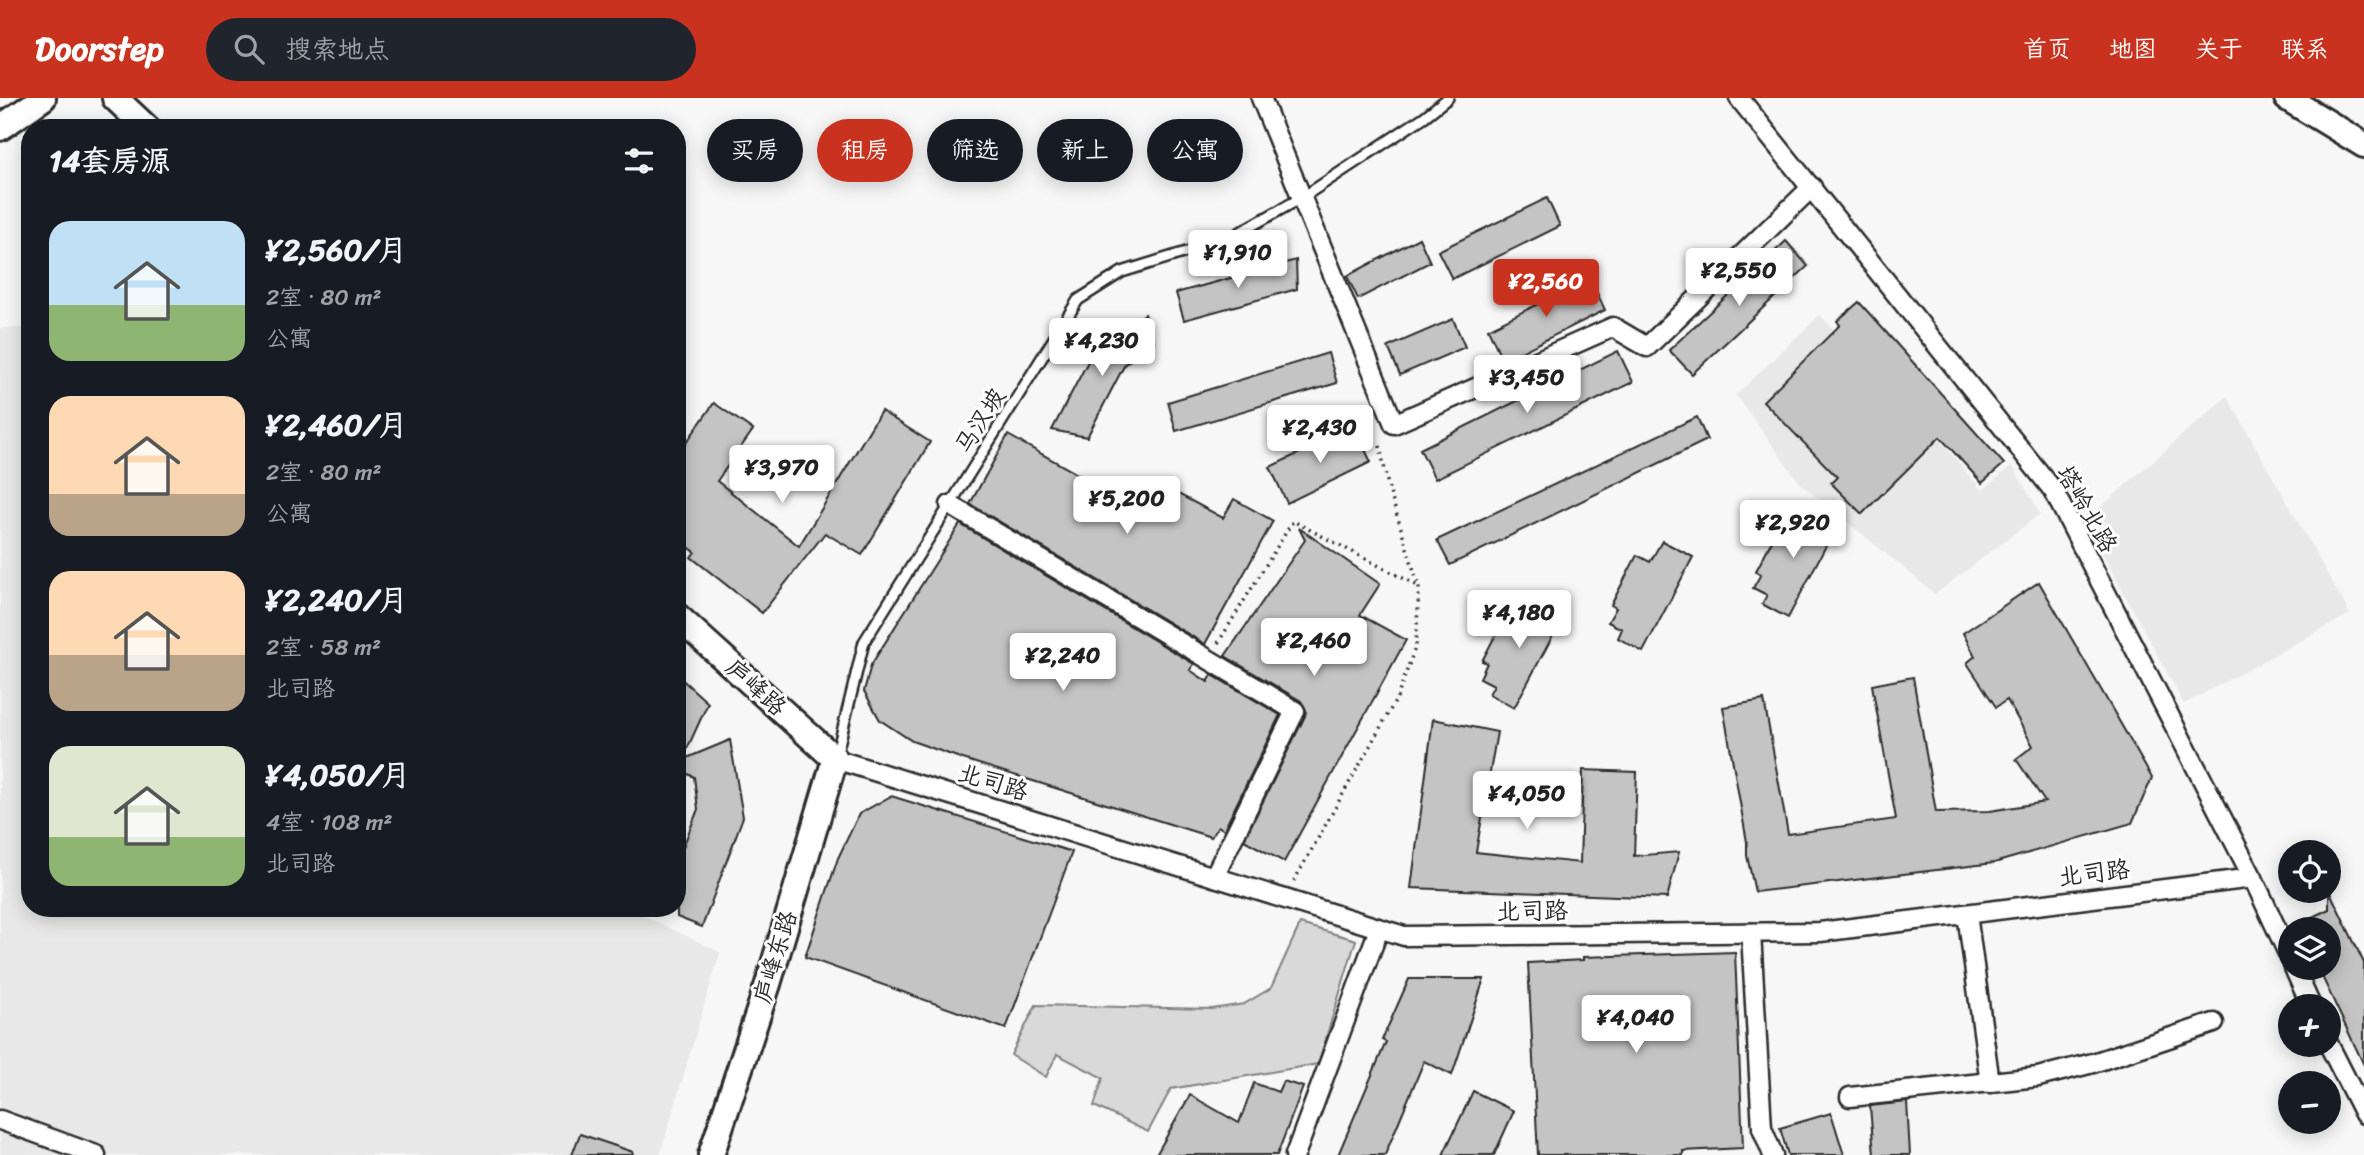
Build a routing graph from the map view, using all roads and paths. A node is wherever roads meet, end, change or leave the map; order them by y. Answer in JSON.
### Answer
{"nodes":[{"id":1,"x":43,"y":98,"type":"edge"},
{"id":2,"x":115,"y":98,"type":"edge"},
{"id":3,"x":1261,"y":98,"type":"edge"},
{"id":4,"x":1448,"y":98,"type":"edge"},
{"id":5,"x":1740,"y":98,"type":"edge"},
{"id":6,"x":2287,"y":98,"type":"edge"},
{"id":7,"x":137,"y":119,"type":"edge"},
{"id":8,"x":0,"y":128,"type":"edge"},
{"id":9,"x":2364,"y":145,"type":"edge"},
{"id":10,"x":1812,"y":187,"type":"junction"},
{"id":11,"x":1303,"y":197,"type":"junction"},
{"id":12,"x":1379,"y":441,"type":"dead end"},
{"id":13,"x":950,"y":505,"type":"junction"},
{"id":14,"x":1419,"y":587,"type":"junction"},
{"id":15,"x":686,"y":624,"type":"edge"},
{"id":16,"x":1208,"y":659,"type":"junction"},
{"id":17,"x":835,"y":759,"type":"junction"},
{"id":18,"x":1214,"y":877,"type":"junction"},
{"id":19,"x":2253,"y":878,"type":"junction"},
{"id":20,"x":1284,"y":898,"type":"junction"},
{"id":21,"x":1967,"y":914,"type":"junction"},
{"id":22,"x":1379,"y":929,"type":"junction"},
{"id":23,"x":2278,"y":932,"type":"edge"},
{"id":24,"x":1751,"y":933,"type":"junction"},
{"id":25,"x":2214,"y":1023,"type":"dead end"},
{"id":26,"x":2335,"y":1057,"type":"edge"},
{"id":27,"x":1990,"y":1083,"type":"junction"},
{"id":28,"x":1850,"y":1097,"type":"dead end"},
{"id":29,"x":2364,"y":1114,"type":"edge"},
{"id":30,"x":0,"y":1120,"type":"edge"},
{"id":31,"x":96,"y":1155,"type":"edge"},
{"id":32,"x":711,"y":1155,"type":"edge"},
{"id":33,"x":1295,"y":1155,"type":"edge"},
{"id":34,"x":1773,"y":1155,"type":"edge"}],
"edges":[{"from":1,"to":8,"type":"main road"},
{"from":2,"to":7,"type":"main road"},
{"from":3,"to":11,"type":"street"},
{"from":4,"to":11,"type":"lane","name":"马汉坡"},
{"from":5,"to":10,"type":"street","name":"塔岭北路"},
{"from":6,"to":9,"type":"main road"},
{"from":10,"to":11,"type":"street"},
{"from":10,"to":19,"type":"street","name":"塔岭北路"},
{"from":11,"to":13,"type":"lane","name":"马汉坡"},
{"from":12,"to":14,"type":"path"},
{"from":13,"to":16,"type":"street"},
{"from":13,"to":17,"type":"lane","name":"马汉坡"},
{"from":14,"to":16,"type":"path"},
{"from":14,"to":20,"type":"path"},
{"from":15,"to":17,"type":"main road","name":"庐峰路"},
{"from":16,"to":18,"type":"street"},
{"from":17,"to":18,"type":"street","name":"北司路"},
{"from":17,"to":32,"type":"main road","name":"庐峰东路"},
{"from":18,"to":20,"type":"street","name":"北司路"},
{"from":19,"to":21,"type":"street","name":"北司路"},
{"from":19,"to":23,"type":"street","name":"塔岭北路"},
{"from":20,"to":22,"type":"street","name":"北司路"},
{"from":21,"to":24,"type":"street","name":"北司路"},
{"from":21,"to":27,"type":"street"},
{"from":22,"to":24,"type":"street","name":"北司路"},
{"from":22,"to":33,"type":"street"},
{"from":24,"to":34,"type":"street"},
{"from":25,"to":27,"type":"street"},
{"from":26,"to":29,"type":"street"},
{"from":27,"to":28,"type":"street"},
{"from":30,"to":31,"type":"street"}]}
